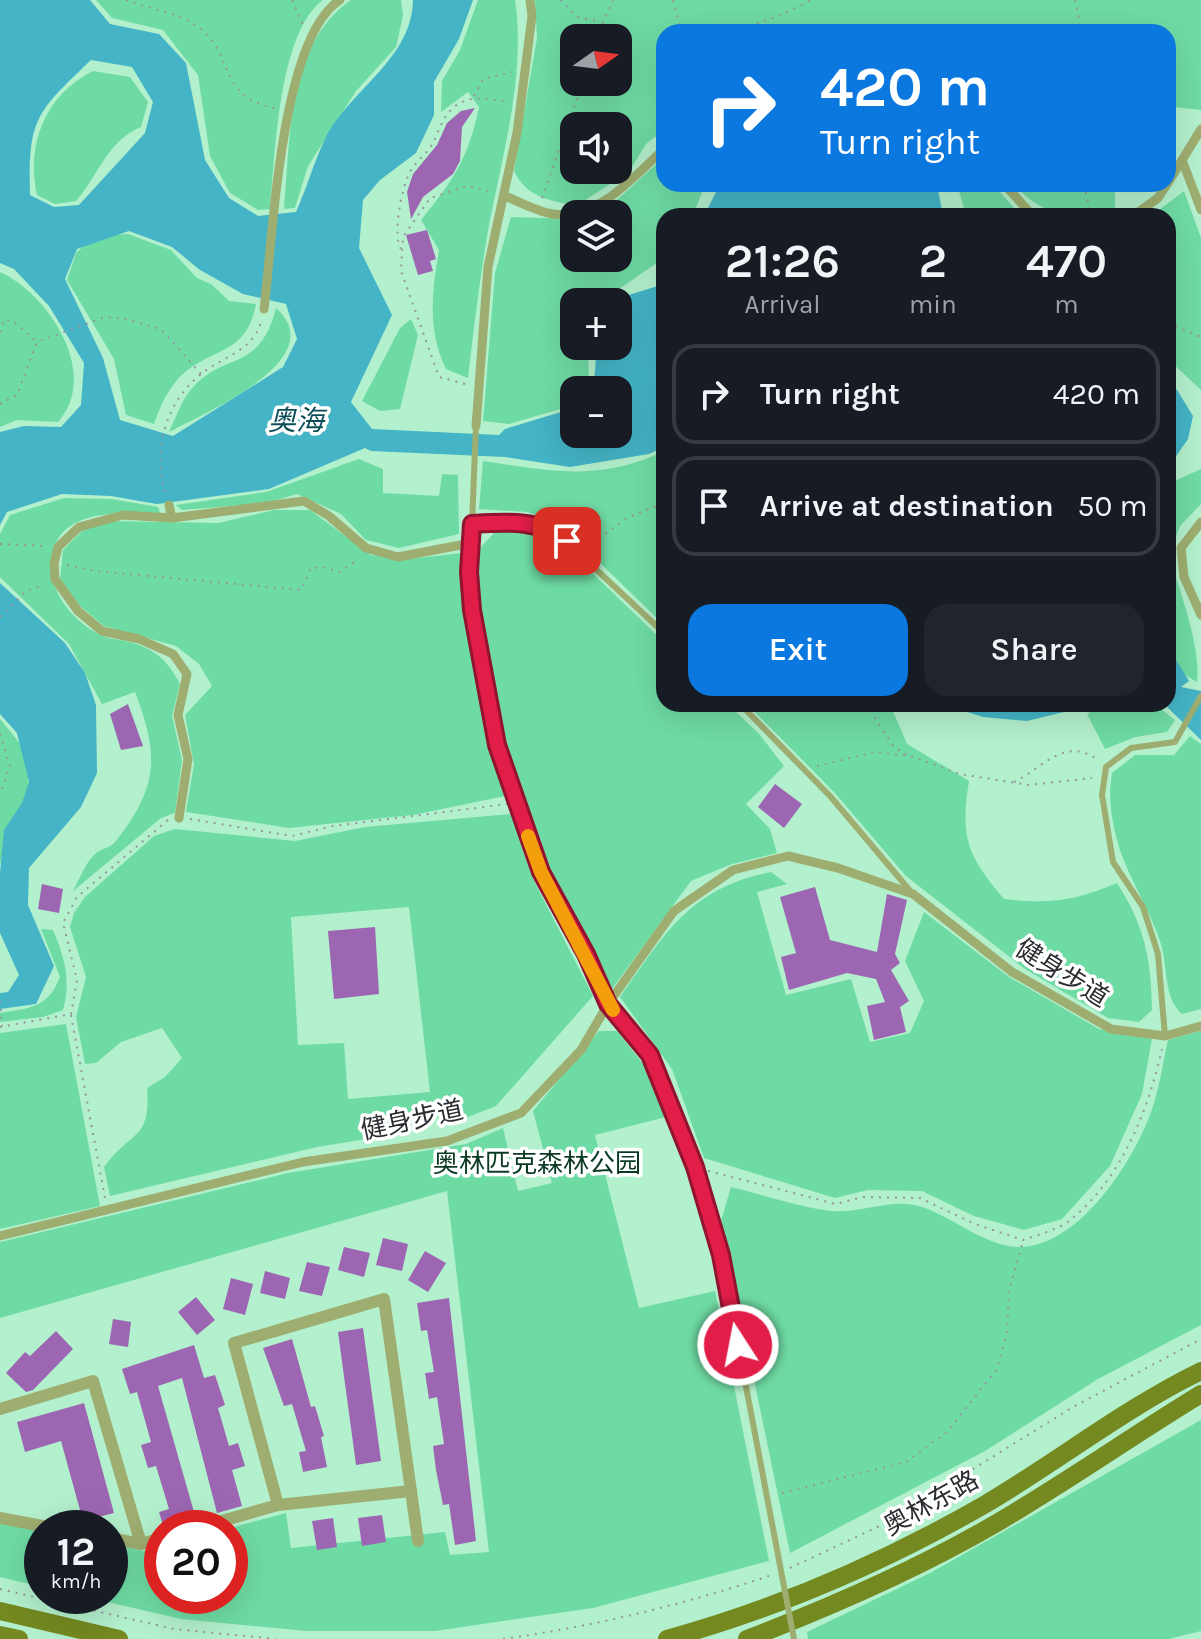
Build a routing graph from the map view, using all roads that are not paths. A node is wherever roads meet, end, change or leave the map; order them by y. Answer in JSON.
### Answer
{"nodes":[{"id":1,"x":340,"y":0,"type":"edge"},
{"id":2,"x":530,"y":0,"type":"edge"},
{"id":3,"x":1201,"y":129,"type":"edge"},
{"id":4,"x":656,"y":156,"type":"edge"},
{"id":5,"x":1182,"y":160,"type":"junction"},
{"id":6,"x":1176,"y":170,"type":"edge"},
{"id":7,"x":1011,"y":192,"type":"edge"},
{"id":8,"x":1162,"y":192,"type":"edge"},
{"id":9,"x":505,"y":196,"type":"junction"},
{"id":10,"x":1026,"y":208,"type":"edge"},
{"id":11,"x":1144,"y":208,"type":"edge"},
{"id":12,"x":1201,"y":210,"type":"edge"},
{"id":13,"x":264,"y":309,"type":"road end"},
{"id":14,"x":476,"y":426,"type":"joint"},
{"id":15,"x":169,"y":505,"type":"road end"},
{"id":16,"x":172,"y":518,"type":"junction"},
{"id":17,"x":1201,"y":522,"type":"edge"},
{"id":18,"x":472,"y":524,"type":"junction"},
{"id":19,"x":471,"y":543,"type":"junction"},
{"id":20,"x":1201,"y":615,"type":"edge"},
{"id":21,"x":656,"y":625,"type":"edge"},
{"id":22,"x":1201,"y":696,"type":"edge"},
{"id":23,"x":748,"y":712,"type":"edge"},
{"id":24,"x":179,"y":818,"type":"road end"},
{"id":25,"x":913,"y":894,"type":"junction"},
{"id":26,"x":608,"y":1004,"type":"junction"},
{"id":27,"x":1201,"y":1026,"type":"edge"},
{"id":28,"x":1165,"y":1036,"type":"junction"},
{"id":29,"x":0,"y":1236,"type":"edge"},
{"id":30,"x":1201,"y":1371,"type":"edge"},
{"id":31,"x":1201,"y":1394,"type":"edge"},
{"id":32,"x":0,"y":1409,"type":"edge"},
{"id":33,"x":411,"y":1491,"type":"junction"},
{"id":34,"x":278,"y":1505,"type":"junction"},
{"id":35,"x":248,"y":1514,"type":"edge"},
{"id":36,"x":0,"y":1518,"type":"edge"},
{"id":37,"x":24,"y":1523,"type":"edge"},
{"id":38,"x":128,"y":1541,"type":"edge"},
{"id":39,"x":418,"y":1541,"type":"dead end"},
{"id":40,"x":144,"y":1543,"type":"edge"},
{"id":41,"x":141,"y":1544,"type":"junction"},
{"id":42,"x":0,"y":1611,"type":"edge"},
{"id":43,"x":0,"y":1635,"type":"edge"},
{"id":44,"x":19,"y":1639,"type":"edge"},
{"id":45,"x":119,"y":1639,"type":"edge"},
{"id":46,"x":667,"y":1639,"type":"edge"},
{"id":47,"x":747,"y":1639,"type":"edge"},
{"id":48,"x":794,"y":1639,"type":"edge"}],
"edges":[{"from":1,"to":13,"type":"street"},
{"from":2,"to":9,"type":"street"},
{"from":3,"to":5,"type":"street"},
{"from":4,"to":9,"type":"street"},
{"from":5,"to":6,"type":"street"},
{"from":5,"to":12,"type":"street"},
{"from":7,"to":10,"type":"street"},
{"from":8,"to":11,"type":"street"},
{"from":9,"to":14,"type":"street"},
{"from":14,"to":18,"type":"lane"},
{"from":15,"to":16,"type":"street"},
{"from":16,"to":19,"type":"street"},
{"from":16,"to":24,"type":"street"},
{"from":17,"to":20,"type":"street"},
{"from":18,"to":19,"type":"lane"},
{"from":18,"to":21,"type":"lane"},
{"from":19,"to":26,"type":"lane"},
{"from":22,"to":28,"type":"lane"},
{"from":23,"to":25,"type":"lane"},
{"from":25,"to":26,"type":"street","name":"健身步道"},
{"from":25,"to":28,"type":"street","name":"健身步道"},
{"from":26,"to":29,"type":"street","name":"健身步道"},
{"from":26,"to":48,"type":"lane","bridge":true},
{"from":27,"to":28,"type":"street","name":"健身步道"},
{"from":30,"to":46,"type":"main road","name":"奥林东路"},
{"from":31,"to":47,"type":"main road","name":"奥林东路"},
{"from":32,"to":41,"type":"street"},
{"from":33,"to":34,"type":"street"},
{"from":33,"to":34,"type":"street"},
{"from":33,"to":39,"type":"street"},
{"from":34,"to":35,"type":"street"},
{"from":36,"to":37,"type":"street"},
{"from":38,"to":41,"type":"street"},
{"from":40,"to":41,"type":"street"},
{"from":42,"to":45,"type":"main road"},
{"from":43,"to":44,"type":"main road"}]}
